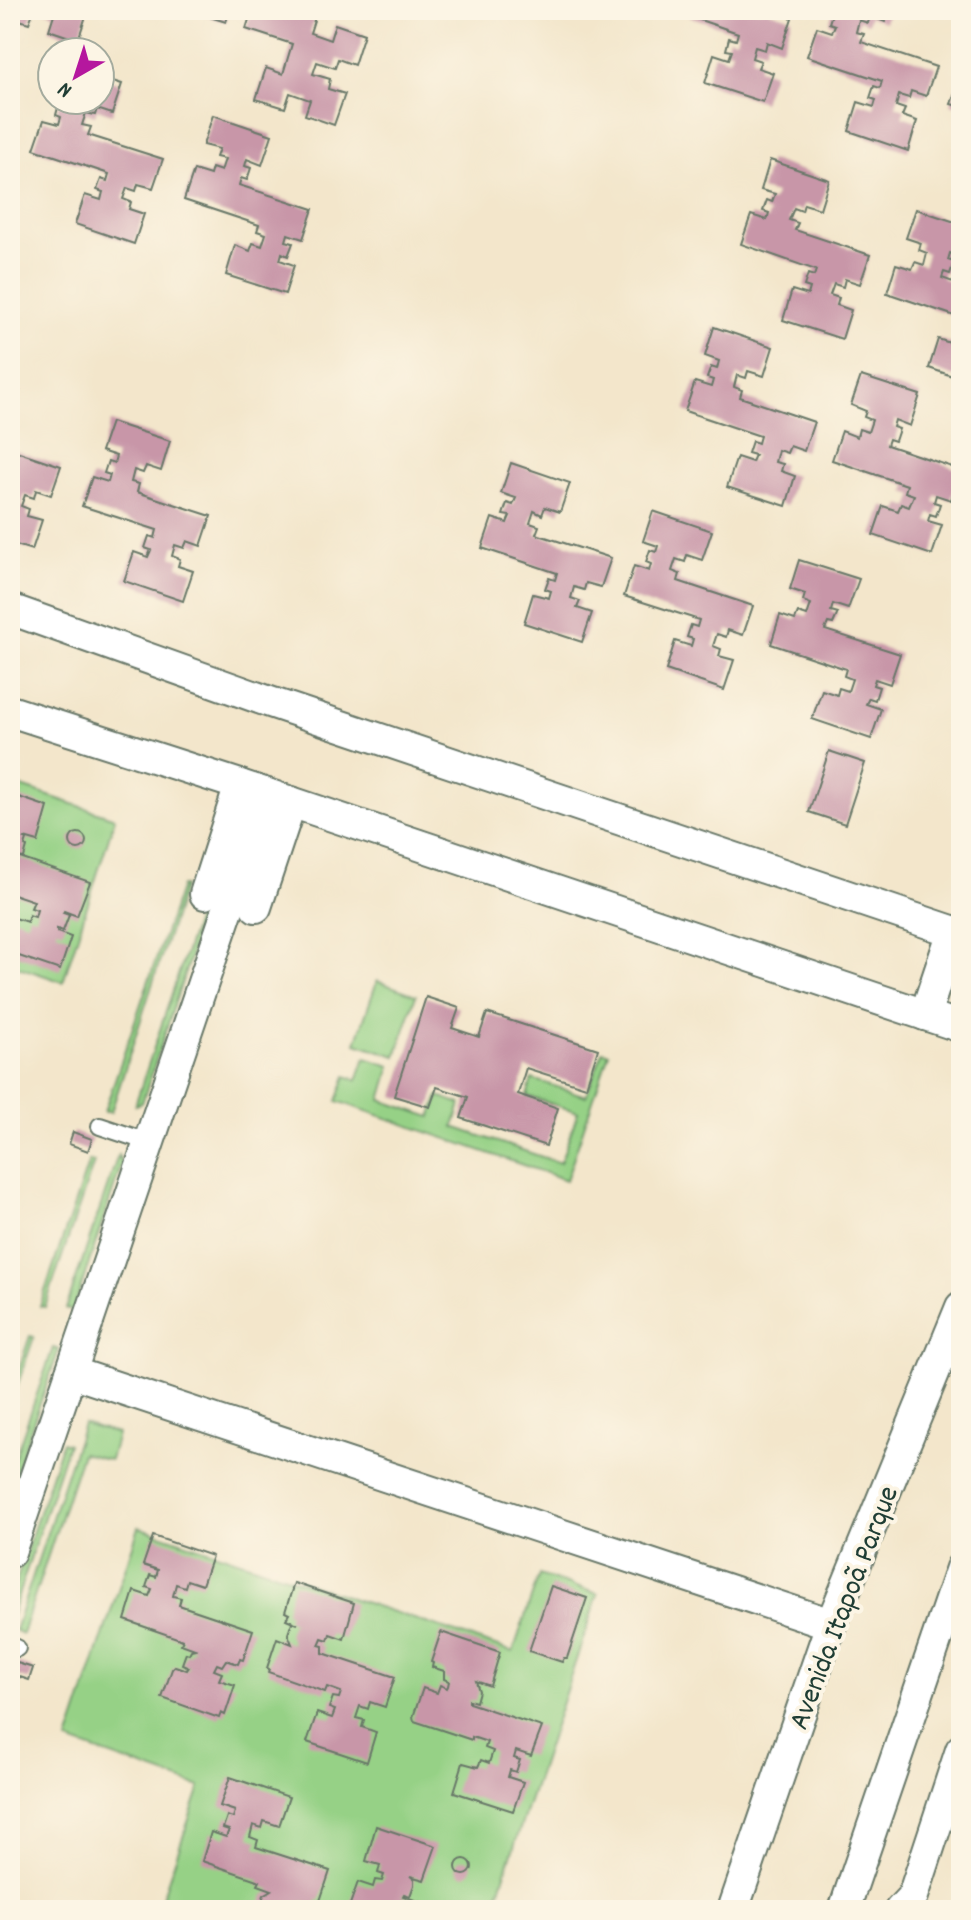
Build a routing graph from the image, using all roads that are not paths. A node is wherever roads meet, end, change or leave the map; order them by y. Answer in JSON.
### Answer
{"nodes":[{"id":1,"x":10,"y":609,"type":"edge"},
{"id":2,"x":10,"y":711,"type":"edge"},
{"id":3,"x":266,"y":794,"type":"junction"},
{"id":4,"x":205,"y":894,"type":"dead end"},
{"id":5,"x":256,"y":907,"type":"dead end"},
{"id":6,"x":957,"y":933,"type":"edge"},
{"id":7,"x":925,"y":1015,"type":"junction"},
{"id":8,"x":961,"y":1027,"type":"edge"},
{"id":9,"x":100,"y":1126,"type":"dead end"},
{"id":10,"x":148,"y":1142,"type":"junction"},
{"id":11,"x":961,"y":1307,"type":"edge"},
{"id":12,"x":71,"y":1372,"type":"junction"},
{"id":13,"x":11,"y":1545,"type":"edge"},
{"id":14,"x":961,"y":1568,"type":"edge"},
{"id":15,"x":831,"y":1624,"type":"junction"},
{"id":16,"x":961,"y":1750,"type":"edge"},
{"id":17,"x":733,"y":1910,"type":"edge"},
{"id":18,"x":844,"y":1910,"type":"edge"},
{"id":19,"x":900,"y":1910,"type":"edge"}],
"edges":[{"from":1,"to":6,"type":"street"},
{"from":2,"to":3,"type":"street"},
{"from":3,"to":4,"type":"street"},
{"from":3,"to":5,"type":"street"},
{"from":3,"to":7,"type":"street"},
{"from":3,"to":10,"type":"street"},
{"from":6,"to":7,"type":"street"},
{"from":7,"to":8,"type":"street"},
{"from":9,"to":10,"type":"lane"},
{"from":10,"to":12,"type":"street"},
{"from":11,"to":15,"type":"street","name":"Avenida Itapoã Parque"},
{"from":12,"to":13,"type":"street"},
{"from":12,"to":15,"type":"street"},
{"from":14,"to":18,"type":"street"},
{"from":15,"to":17,"type":"street","name":"Avenida Itapoã Parque"},
{"from":16,"to":19,"type":"street"}]}
